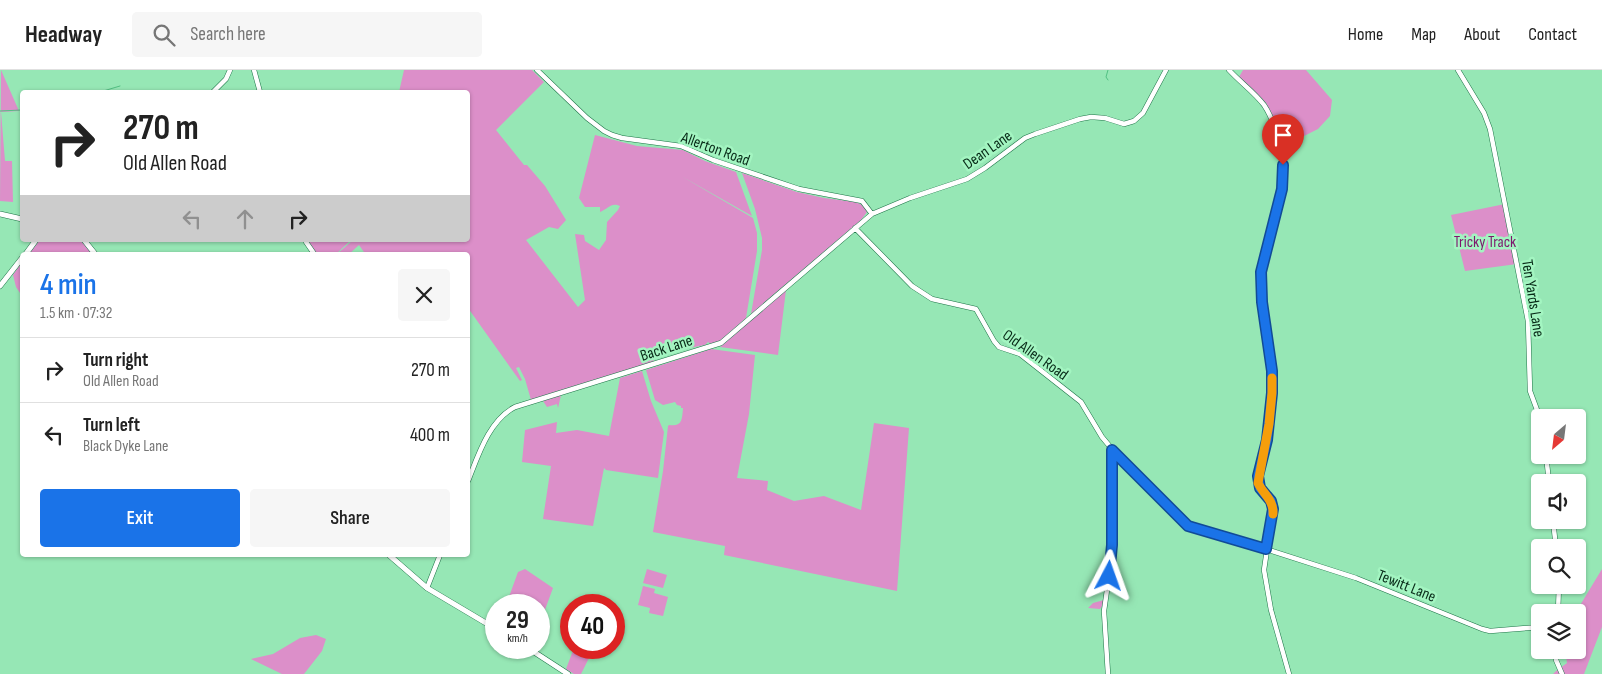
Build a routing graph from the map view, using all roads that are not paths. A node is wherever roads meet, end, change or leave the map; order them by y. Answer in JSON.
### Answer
{"nodes":[{"id":1,"x":230,"y":70,"type":"edge"},
{"id":2,"x":254,"y":70,"type":"edge"},
{"id":3,"x":537,"y":70,"type":"edge"},
{"id":4,"x":1166,"y":70,"type":"edge"},
{"id":5,"x":1229,"y":70,"type":"edge"},
{"id":6,"x":1458,"y":70,"type":"edge"},
{"id":7,"x":215,"y":90,"type":"edge"},
{"id":8,"x":259,"y":90,"type":"edge"},
{"id":9,"x":0,"y":214,"type":"edge"},
{"id":10,"x":872,"y":214,"type":"junction"},
{"id":11,"x":20,"y":219,"type":"edge"},
{"id":12,"x":855,"y":228,"type":"junction"},
{"id":13,"x":86,"y":242,"type":"edge"},
{"id":14,"x":94,"y":252,"type":"edge"},
{"id":15,"x":20,"y":261,"type":"edge"},
{"id":16,"x":0,"y":286,"type":"edge"},
{"id":17,"x":1537,"y":409,"type":"edge"},
{"id":18,"x":1112,"y":450,"type":"junction"},
{"id":19,"x":470,"y":476,"type":"edge"},
{"id":20,"x":1266,"y":549,"type":"junction"},
{"id":21,"x":391,"y":557,"type":"edge"},
{"id":22,"x":439,"y":557,"type":"edge"},
{"id":23,"x":428,"y":588,"type":"junction"},
{"id":24,"x":485,"y":622,"type":"edge"},
{"id":25,"x":1531,"y":629,"type":"edge"},
{"id":26,"x":545,"y":659,"type":"edge"},
{"id":27,"x":1556,"y":659,"type":"edge"},
{"id":28,"x":568,"y":674,"type":"edge"},
{"id":29,"x":1108,"y":674,"type":"edge"},
{"id":30,"x":1288,"y":674,"type":"edge"},
{"id":31,"x":1562,"y":674,"type":"edge"}],
"edges":[{"from":1,"to":7,"type":"street"},
{"from":2,"to":8,"type":"street"},
{"from":3,"to":10,"type":"street","name":"Allerton Road"},
{"from":4,"to":10,"type":"street","name":"Dean Lane"},
{"from":5,"to":20,"type":"street"},
{"from":6,"to":17,"type":"street","name":"Ten Yards Lane"},
{"from":9,"to":11,"type":"main road"},
{"from":10,"to":12,"type":"street","name":"Back Lane"},
{"from":12,"to":18,"type":"street","name":"Old Allen Road"},
{"from":12,"to":19,"type":"street","name":"Back Lane"},
{"from":13,"to":14,"type":"main road"},
{"from":15,"to":16,"type":"main road"},
{"from":18,"to":20,"type":"street","name":"Old Allen Road"},
{"from":18,"to":29,"type":"street"},
{"from":20,"to":25,"type":"street","name":"Tewitt Lane"},
{"from":20,"to":30,"type":"street"},
{"from":21,"to":23,"type":"main road"},
{"from":22,"to":23,"type":"street"},
{"from":23,"to":24,"type":"main road"},
{"from":26,"to":28,"type":"main road"},
{"from":27,"to":31,"type":"street"}]}
